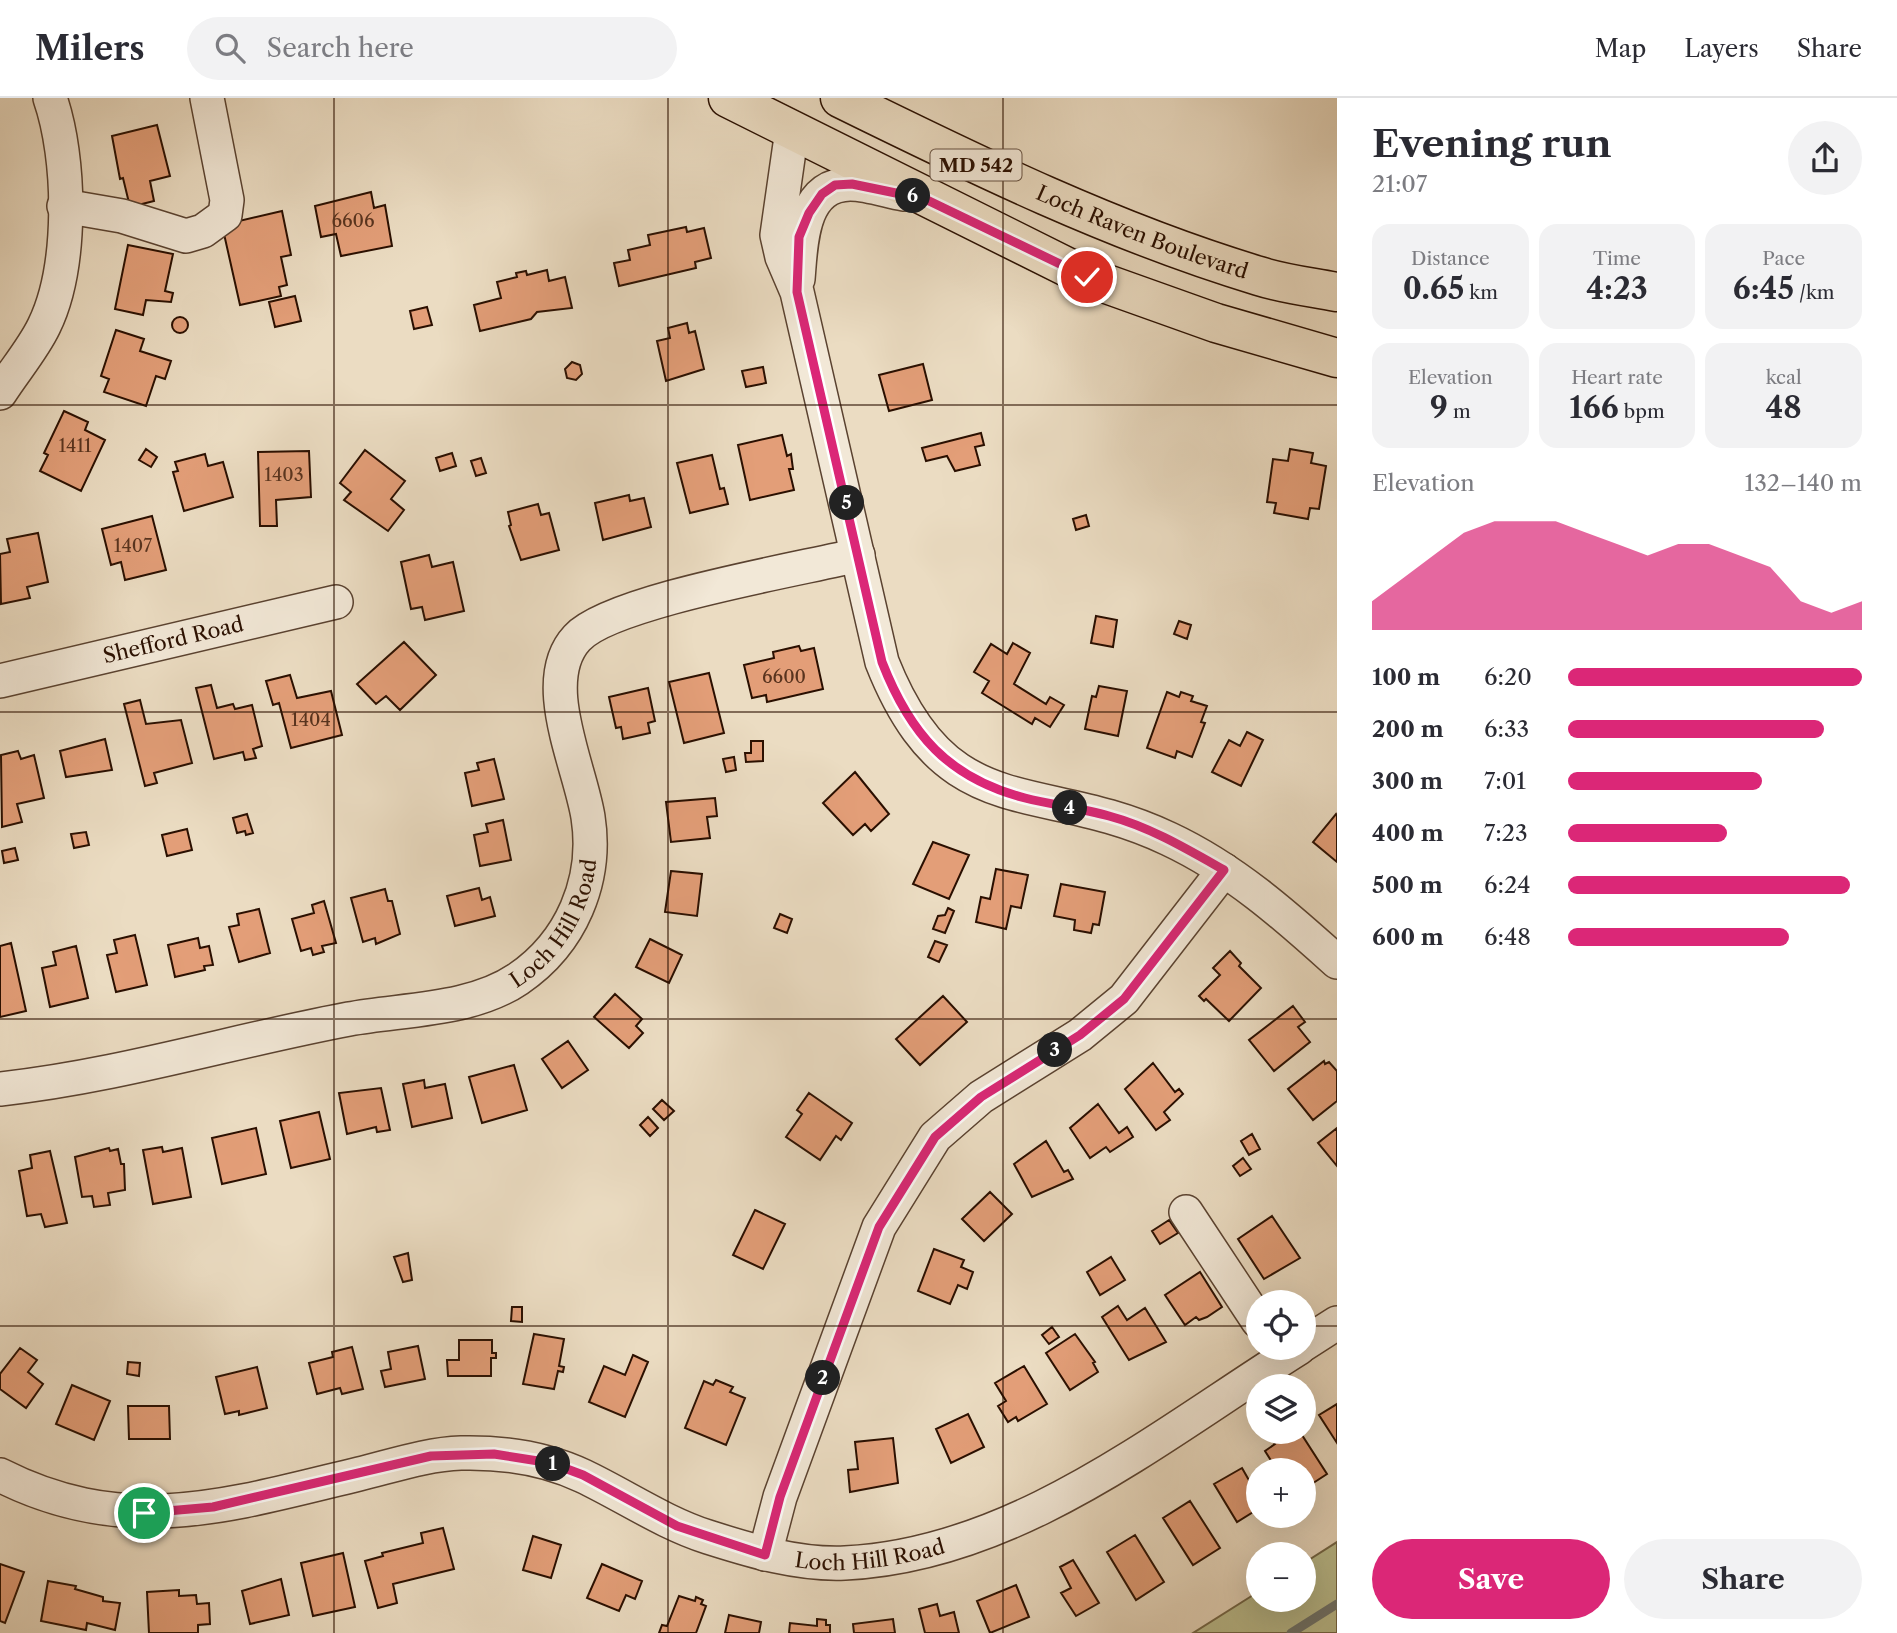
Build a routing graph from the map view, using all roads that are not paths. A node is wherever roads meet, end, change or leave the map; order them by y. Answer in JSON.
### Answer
{"nodes":[{"id":1,"x":50,"y":98,"type":"edge"},
{"id":2,"x":207,"y":98,"type":"edge"},
{"id":3,"x":728,"y":98,"type":"edge"},
{"id":4,"x":860,"y":102,"type":"edge"},
{"id":5,"x":792,"y":130,"type":"junction"},
{"id":6,"x":925,"y":199,"type":"junction"},
{"id":7,"x":64,"y":206,"type":"junction"},
{"id":8,"x":1115,"y":226,"type":"junction"},
{"id":9,"x":797,"y":292,"type":"junction"},
{"id":10,"x":1337,"y":292,"type":"edge"},
{"id":11,"x":1337,"y":358,"type":"edge"},
{"id":12,"x":0,"y":393,"type":"edge"},
{"id":13,"x":858,"y":555,"type":"junction"},
{"id":14,"x":336,"y":601,"type":"dead end"},
{"id":15,"x":3,"y":677,"type":"edge"},
{"id":16,"x":1224,"y":870,"type":"junction"},
{"id":17,"x":1337,"y":962,"type":"edge"},
{"id":18,"x":0,"y":1089,"type":"edge"},
{"id":19,"x":1186,"y":1212,"type":"dead end"},
{"id":20,"x":1246,"y":1303,"type":"edge"},
{"id":21,"x":1337,"y":1324,"type":"edge"},
{"id":22,"x":1316,"y":1335,"type":"edge"},
{"id":23,"x":1273,"y":1360,"type":"edge"},
{"id":24,"x":0,"y":1475,"type":"edge"},
{"id":25,"x":765,"y":1555,"type":"junction"}],
"edges":[{"from":1,"to":7,"type":"street"},
{"from":2,"to":7,"type":"street"},
{"from":3,"to":5,"type":"main road","number":"MD 542"},
{"from":4,"to":8,"type":"main road","name":"Loch Raven Boulevard","number":"MD 542"},
{"from":5,"to":6,"type":"main road","number":"MD 542"},
{"from":5,"to":8,"type":"main road"},
{"from":5,"to":9,"type":"street"},
{"from":6,"to":9,"type":"street"},
{"from":6,"to":11,"type":"main road","number":"MD 542"},
{"from":7,"to":12,"type":"street"},
{"from":8,"to":10,"type":"main road","name":"Loch Raven Boulevard","number":"MD 542"},
{"from":9,"to":13,"type":"street"},
{"from":13,"to":16,"type":"street"},
{"from":13,"to":18,"type":"street","name":"Loch Hill Road"},
{"from":14,"to":15,"type":"street","name":"Shefford Road"},
{"from":16,"to":17,"type":"street"},
{"from":16,"to":25,"type":"street"},
{"from":19,"to":20,"type":"street"},
{"from":21,"to":22,"type":"street","name":"Loch Hill Road"},
{"from":23,"to":25,"type":"street","name":"Loch Hill Road"},
{"from":24,"to":25,"type":"street","name":"Loch Hill Road"}]}
